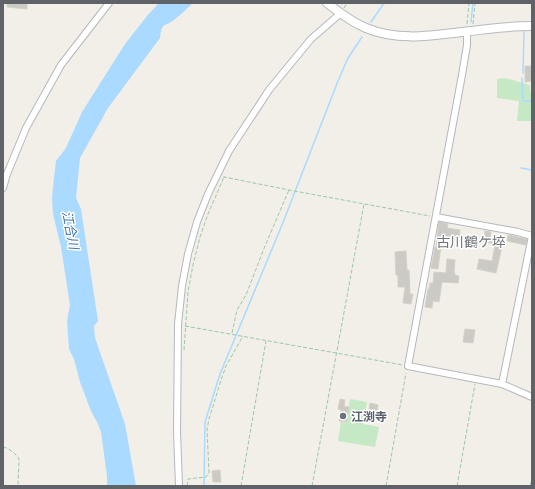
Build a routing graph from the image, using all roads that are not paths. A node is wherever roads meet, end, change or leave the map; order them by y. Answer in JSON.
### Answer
{"nodes":[{"id":1,"x":109,"y":3,"type":"edge"},
{"id":2,"x":331,"y":6,"type":"edge"},
{"id":3,"x":341,"y":13,"type":"junction"},
{"id":4,"x":532,"y":26,"type":"edge"},
{"id":5,"x":470,"y":31,"type":"junction"},
{"id":6,"x":3,"y":188,"type":"edge"},
{"id":7,"x":436,"y":217,"type":"junction"},
{"id":8,"x":532,"y":236,"type":"edge"},
{"id":9,"x":502,"y":384,"type":"junction"},
{"id":10,"x":532,"y":397,"type":"edge"},
{"id":11,"x":179,"y":486,"type":"edge"}],
"edges":[{"from":1,"to":6,"type":"street"},
{"from":2,"to":3,"type":"street"},
{"from":3,"to":5,"type":"street"},
{"from":3,"to":11,"type":"street"},
{"from":4,"to":5,"type":"street"},
{"from":5,"to":7,"type":"street"},
{"from":7,"to":8,"type":"street"},
{"from":7,"to":9,"type":"street"},
{"from":8,"to":9,"type":"street"},
{"from":9,"to":10,"type":"street"}]}
